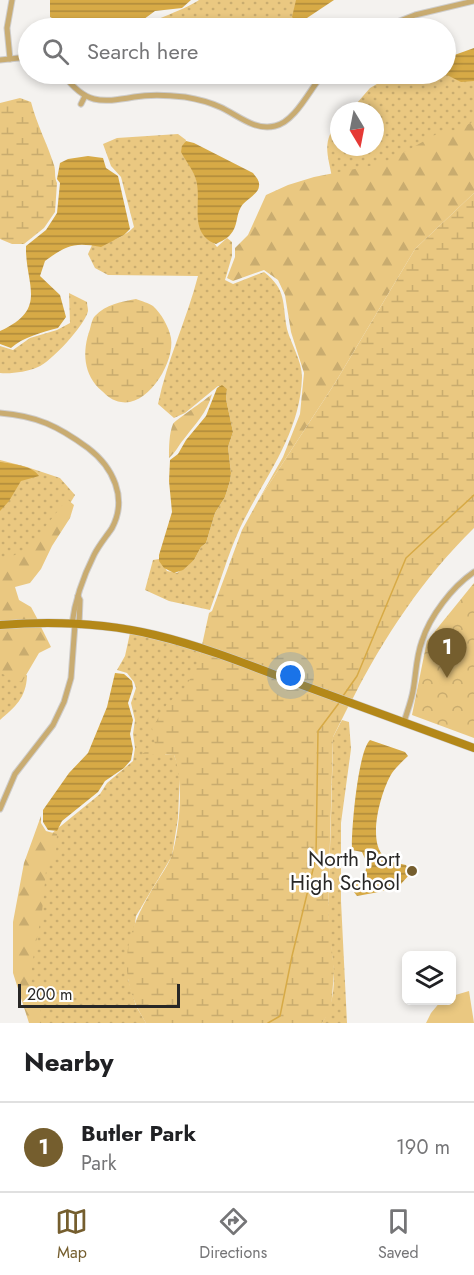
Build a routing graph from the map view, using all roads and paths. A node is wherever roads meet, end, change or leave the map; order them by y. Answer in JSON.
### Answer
{"nodes":[{"id":1,"x":12,"y":0,"type":"edge"},
{"id":2,"x":474,"y":1,"type":"edge"},
{"id":3,"x":407,"y":18,"type":"edge"},
{"id":4,"x":18,"y":58,"type":"edge"},
{"id":5,"x":10,"y":59,"type":"junction"},
{"id":6,"x":0,"y":60,"type":"edge"},
{"id":7,"x":71,"y":84,"type":"edge"},
{"id":8,"x":315,"y":84,"type":"edge"},
{"id":9,"x":85,"y":96,"type":"junction"},
{"id":10,"x":81,"y":104,"type":"dead end"},
{"id":11,"x":0,"y":413,"type":"edge"},
{"id":12,"x":474,"y":572,"type":"edge"},
{"id":13,"x":75,"y":624,"type":"junction"},
{"id":14,"x":0,"y":625,"type":"edge"},
{"id":15,"x":404,"y":722,"type":"junction"},
{"id":16,"x":474,"y":748,"type":"edge"},
{"id":17,"x":0,"y":809,"type":"edge"}],
"edges":[{"from":1,"to":5,"type":"street"},
{"from":2,"to":3,"type":"street"},
{"from":4,"to":5,"type":"street"},
{"from":5,"to":6,"type":"street"},
{"from":7,"to":9,"type":"street"},
{"from":8,"to":9,"type":"street"},
{"from":9,"to":10,"type":"street"},
{"from":11,"to":13,"type":"street"},
{"from":12,"to":15,"type":"street"},
{"from":13,"to":14,"type":"street"},
{"from":13,"to":15,"type":"street"},
{"from":13,"to":17,"type":"street"},
{"from":15,"to":16,"type":"street"}]}
